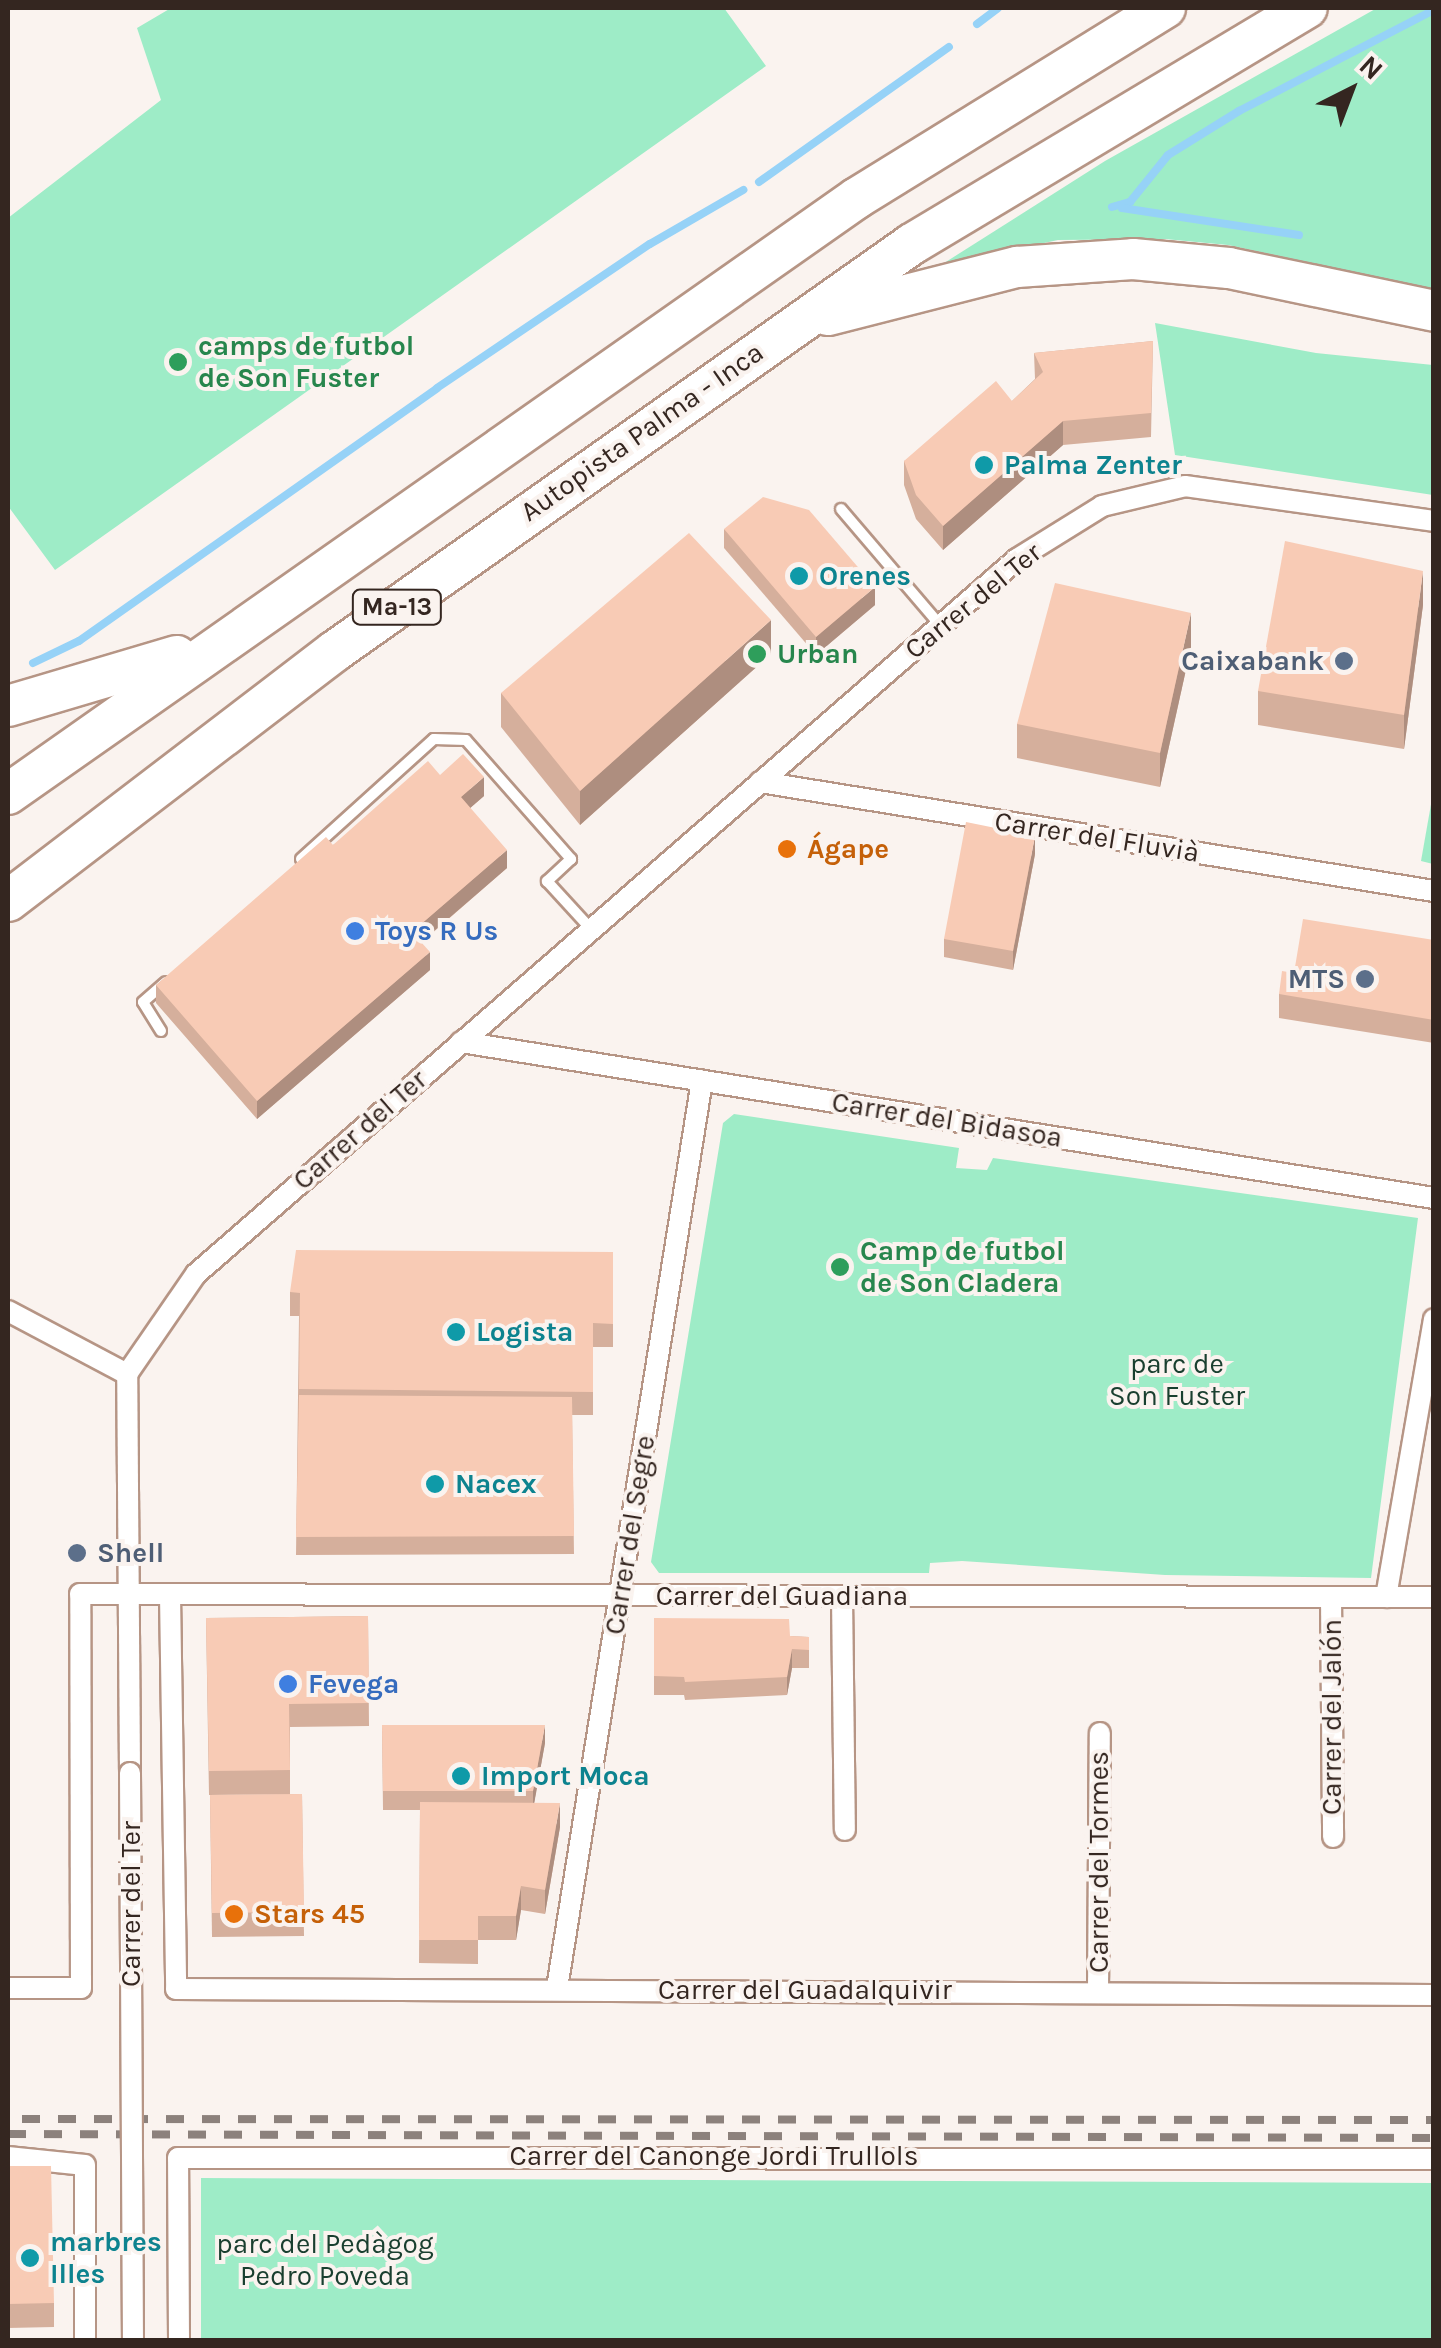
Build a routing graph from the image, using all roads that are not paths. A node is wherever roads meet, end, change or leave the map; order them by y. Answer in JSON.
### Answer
{"nodes":[{"id":1,"x":1165,"y":8,"type":"edge"},
{"id":2,"x":1307,"y":8,"type":"edge"},
{"id":3,"x":1434,"y":310,"type":"edge"},
{"id":4,"x":796,"y":324,"type":"junction"},
{"id":5,"x":841,"y":509,"type":"dead end"},
{"id":6,"x":1434,"y":521,"type":"edge"},
{"id":7,"x":941,"y":626,"type":"junction"},
{"id":8,"x":228,"y":638,"type":"junction"},
{"id":9,"x":8,"y":706,"type":"edge"},
{"id":10,"x":760,"y":782,"type":"junction"},
{"id":11,"x":8,"y":794,"type":"edge"},
{"id":12,"x":288,"y":870,"type":"edge"},
{"id":13,"x":1434,"y":891,"type":"edge"},
{"id":14,"x":8,"y":901,"type":"edge"},
{"id":15,"x":591,"y":929,"type":"junction"},
{"id":16,"x":172,"y":976,"type":"edge"},
{"id":17,"x":161,"y":1030,"type":"dead end"},
{"id":18,"x":461,"y":1042,"type":"junction"},
{"id":19,"x":702,"y":1080,"type":"junction"},
{"id":20,"x":1434,"y":1198,"type":"edge"},
{"id":21,"x":8,"y":1311,"type":"edge"},
{"id":22,"x":1434,"y":1319,"type":"edge"},
{"id":23,"x":127,"y":1374,"type":"junction"},
{"id":24,"x":130,"y":1594,"type":"junction"},
{"id":25,"x":170,"y":1594,"type":"junction"},
{"id":26,"x":621,"y":1595,"type":"junction"},
{"id":27,"x":842,"y":1596,"type":"junction"},
{"id":28,"x":1331,"y":1597,"type":"junction"},
{"id":29,"x":1386,"y":1597,"type":"junction"},
{"id":30,"x":1434,"y":1597,"type":"edge"},
{"id":31,"x":1100,"y":1733,"type":"dead end"},
{"id":32,"x":845,"y":1830,"type":"dead end"},
{"id":33,"x":1333,"y":1837,"type":"dead end"},
{"id":34,"x":8,"y":1988,"type":"edge"},
{"id":35,"x":556,"y":1988,"type":"junction"},
{"id":36,"x":176,"y":1989,"type":"joint"},
{"id":37,"x":1098,"y":1992,"type":"junction"},
{"id":38,"x":1434,"y":1995,"type":"edge"},
{"id":39,"x":8,"y":2157,"type":"edge"},
{"id":40,"x":1434,"y":2159,"type":"edge"},
{"id":41,"x":85,"y":2340,"type":"edge"},
{"id":42,"x":133,"y":2340,"type":"edge"},
{"id":43,"x":179,"y":2340,"type":"edge"}],
"edges":[{"from":1,"to":8,"type":"highway","number":"Ma-13"},
{"from":2,"to":4,"type":"highway","name":"Autopista Palma - Inca","number":"Ma-13"},
{"from":3,"to":4,"type":"highway"},
{"from":4,"to":14,"type":"highway","name":"Autopista Palma - Inca","number":"Ma-13"},
{"from":5,"to":7,"type":"lane"},
{"from":6,"to":7,"type":"street","name":"Carrer del Ter"},
{"from":7,"to":10,"type":"street","name":"Carrer del Ter"},
{"from":8,"to":9,"type":"highway"},
{"from":8,"to":11,"type":"highway","number":"Ma-13"},
{"from":10,"to":13,"type":"street","name":"Carrer del Fluvià"},
{"from":10,"to":15,"type":"street","name":"Carrer del Ter"},
{"from":12,"to":15,"type":"lane"},
{"from":15,"to":18,"type":"street","name":"Carrer del Ter"},
{"from":16,"to":17,"type":"lane"},
{"from":18,"to":19,"type":"street","name":"Carrer del Bidasoa"},
{"from":18,"to":23,"type":"street","name":"Carrer del Ter"},
{"from":19,"to":20,"type":"street","name":"Carrer del Bidasoa"},
{"from":19,"to":26,"type":"street","name":"Carrer del Segre"},
{"from":21,"to":23,"type":"street"},
{"from":22,"to":29,"type":"street"},
{"from":23,"to":24,"type":"street","name":"Carrer del Ter"},
{"from":24,"to":25,"type":"street","name":"Carrer del Guadiana"},
{"from":24,"to":34,"type":"street","name":"Carrer del Guadiana"},
{"from":24,"to":42,"type":"street","name":"Carrer del Ter","bridge":true},
{"from":25,"to":26,"type":"street","name":"Carrer del Guadiana"},
{"from":25,"to":36,"type":"street","name":"Carrer del Ter"},
{"from":26,"to":27,"type":"street","name":"Carrer del Guadiana"},
{"from":26,"to":35,"type":"street","name":"Carrer del Segre"},
{"from":27,"to":28,"type":"street","name":"Carrer del Guadiana"},
{"from":27,"to":32,"type":"street"},
{"from":28,"to":29,"type":"street","name":"Carrer del Guadiana"},
{"from":28,"to":33,"type":"street","name":"Carrer del Jalón"},
{"from":29,"to":30,"type":"street","name":"Carrer del Guadiana"},
{"from":31,"to":37,"type":"street","name":"Carrer del Tormes"},
{"from":35,"to":36,"type":"street","name":"Carrer del Guadalquivir"},
{"from":35,"to":37,"type":"street","name":"Carrer del Guadalquivir"},
{"from":37,"to":38,"type":"street","name":"Carrer del Guadalquivir"},
{"from":39,"to":41,"type":"street"},
{"from":40,"to":43,"type":"street","name":"Carrer del Canonge Jordi Trullols"}]}
